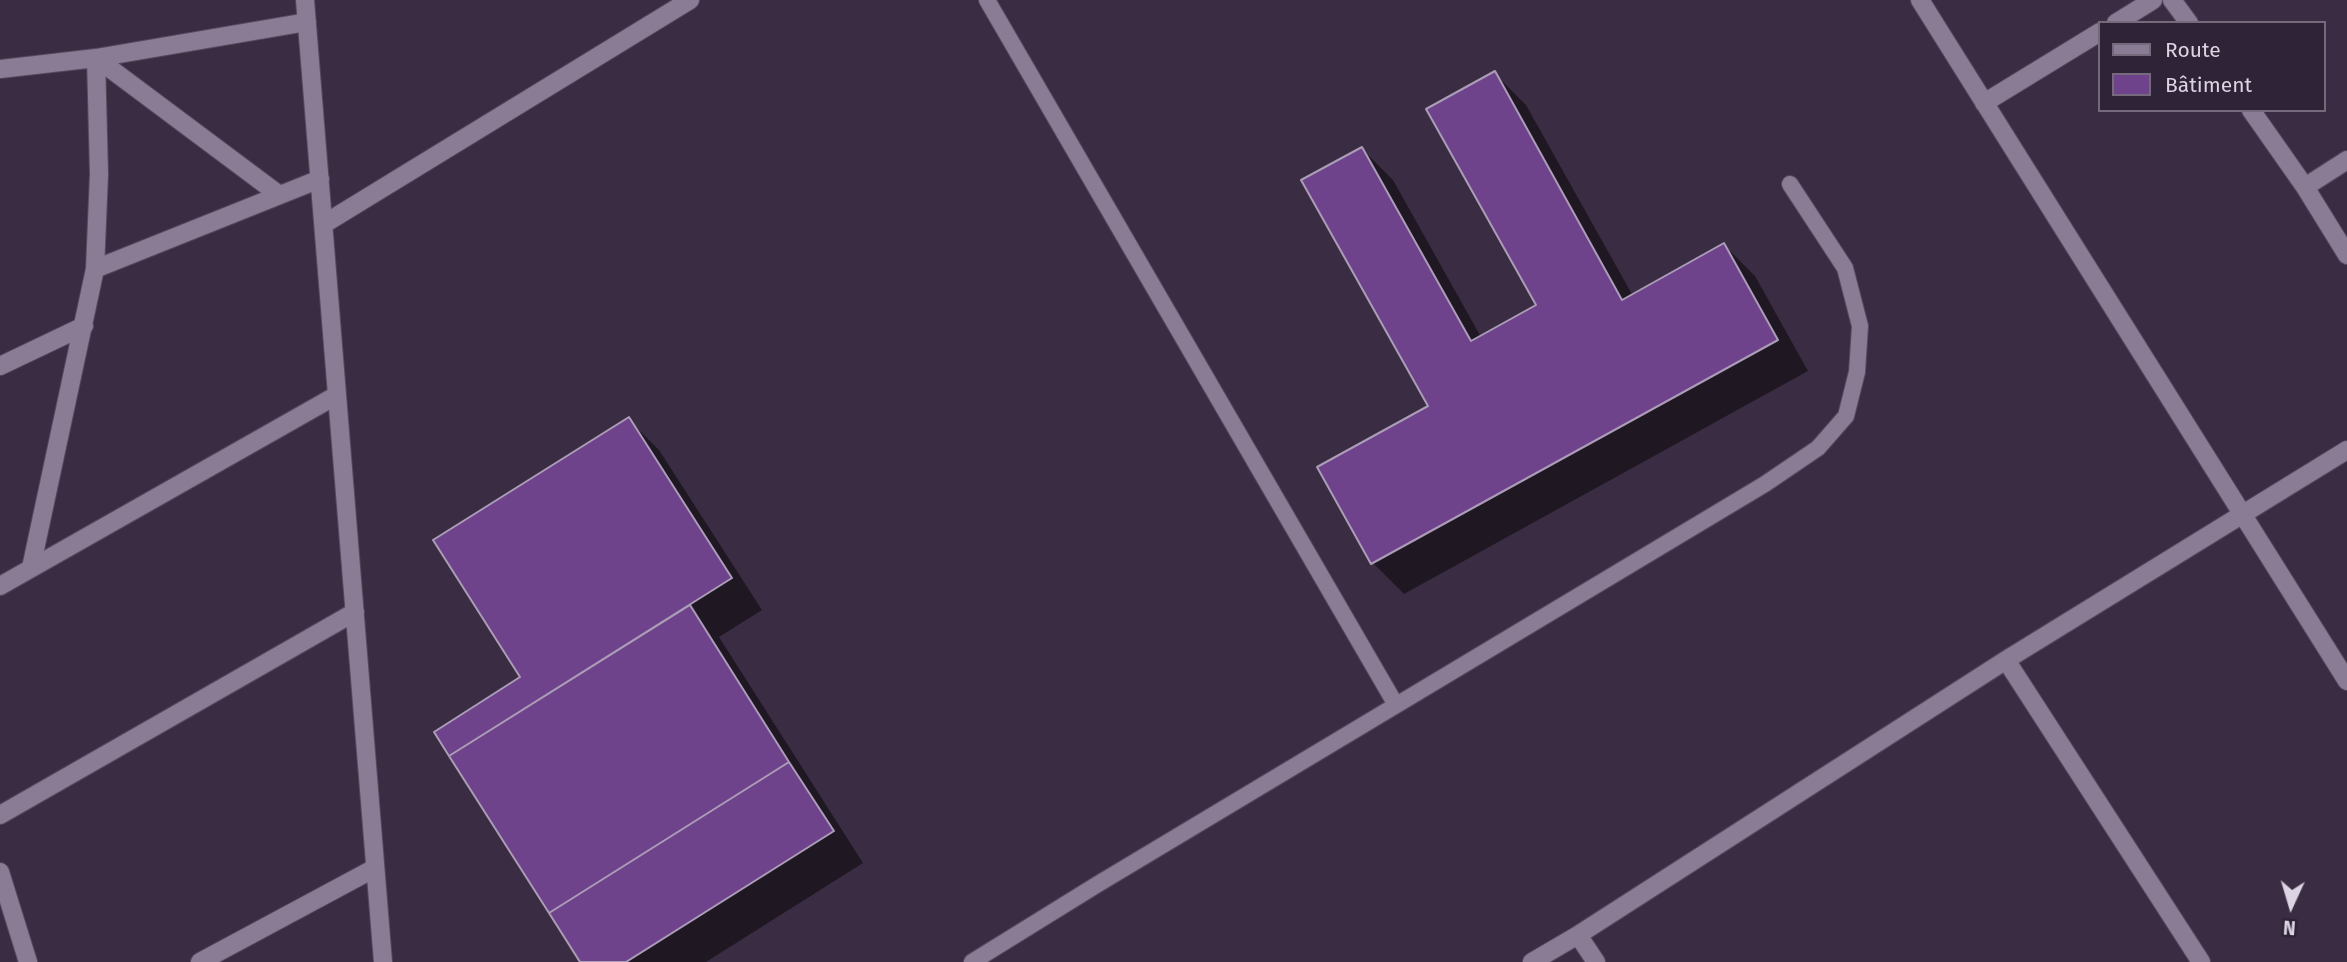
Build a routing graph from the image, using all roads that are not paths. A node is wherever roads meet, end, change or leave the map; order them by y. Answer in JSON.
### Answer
{"nodes":[{"id":1,"x":305,"y":0,"type":"edge"},
{"id":2,"x":690,"y":0,"type":"edge"},
{"id":3,"x":987,"y":0,"type":"edge"},
{"id":4,"x":1920,"y":0,"type":"edge"},
{"id":5,"x":2153,"y":0,"type":"edge"},
{"id":6,"x":2172,"y":0,"type":"edge"},
{"id":7,"x":2119,"y":21,"type":"edge"},
{"id":8,"x":2188,"y":21,"type":"edge"},
{"id":9,"x":307,"y":22,"type":"junction"},
{"id":10,"x":2098,"y":33,"type":"edge"},
{"id":11,"x":96,"y":58,"type":"junction"},
{"id":12,"x":0,"y":69,"type":"edge"},
{"id":13,"x":1984,"y":103,"type":"junction"},
{"id":14,"x":2252,"y":112,"type":"edge"},
{"id":15,"x":2347,"y":160,"type":"edge"},
{"id":16,"x":320,"y":179,"type":"junction"},
{"id":17,"x":1790,"y":184,"type":"dead end"},
{"id":18,"x":2305,"y":187,"type":"junction"},
{"id":19,"x":278,"y":194,"type":"junction"},
{"id":20,"x":324,"y":224,"type":"junction"},
{"id":21,"x":2347,"y":256,"type":"edge"},
{"id":22,"x":95,"y":269,"type":"junction"},
{"id":23,"x":84,"y":326,"type":"junction"},
{"id":24,"x":0,"y":366,"type":"edge"},
{"id":25,"x":337,"y":395,"type":"junction"},
{"id":26,"x":2347,"y":450,"type":"edge"},
{"id":27,"x":2242,"y":513,"type":"junction"},
{"id":28,"x":31,"y":568,"type":"junction"},
{"id":29,"x":0,"y":586,"type":"edge"},
{"id":30,"x":355,"y":612,"type":"junction"},
{"id":31,"x":2006,"y":660,"type":"junction"},
{"id":32,"x":2347,"y":681,"type":"edge"},
{"id":33,"x":1396,"y":705,"type":"junction"},
{"id":34,"x":0,"y":815,"type":"edge"},
{"id":35,"x":375,"y":868,"type":"junction"},
{"id":36,"x":0,"y":872,"type":"edge"},
{"id":37,"x":1578,"y":935,"type":"junction"},
{"id":38,"x":28,"y":962,"type":"edge"},
{"id":39,"x":200,"y":962,"type":"edge"},
{"id":40,"x":383,"y":962,"type":"edge"},
{"id":41,"x":972,"y":962,"type":"edge"},
{"id":42,"x":1532,"y":962,"type":"edge"},
{"id":43,"x":1596,"y":962,"type":"edge"},
{"id":44,"x":2201,"y":962,"type":"edge"}],
"edges":[{"from":1,"to":9,"type":"street"},
{"from":2,"to":20,"type":"street"},
{"from":3,"to":33,"type":"lane"},
{"from":4,"to":13,"type":"street"},
{"from":5,"to":7,"type":"street"},
{"from":6,"to":8,"type":"street"},
{"from":9,"to":11,"type":"street"},
{"from":9,"to":16,"type":"street"},
{"from":10,"to":13,"type":"street"},
{"from":11,"to":12,"type":"street"},
{"from":11,"to":19,"type":"street"},
{"from":11,"to":22,"type":"street"},
{"from":13,"to":27,"type":"street"},
{"from":14,"to":18,"type":"street"},
{"from":15,"to":18,"type":"street"},
{"from":16,"to":19,"type":"street"},
{"from":16,"to":20,"type":"street"},
{"from":17,"to":33,"type":"lane"},
{"from":18,"to":21,"type":"street"},
{"from":19,"to":22,"type":"street"},
{"from":20,"to":25,"type":"street"},
{"from":22,"to":23,"type":"street"},
{"from":23,"to":24,"type":"street"},
{"from":23,"to":28,"type":"street"},
{"from":25,"to":28,"type":"street"},
{"from":25,"to":30,"type":"street"},
{"from":26,"to":27,"type":"street"},
{"from":27,"to":31,"type":"street"},
{"from":27,"to":32,"type":"street"},
{"from":28,"to":29,"type":"street"},
{"from":30,"to":34,"type":"street"},
{"from":30,"to":35,"type":"street"},
{"from":31,"to":37,"type":"street"},
{"from":31,"to":44,"type":"street"},
{"from":33,"to":41,"type":"lane"},
{"from":35,"to":39,"type":"street"},
{"from":35,"to":40,"type":"street"},
{"from":36,"to":38,"type":"street"},
{"from":37,"to":42,"type":"street"},
{"from":37,"to":43,"type":"street"}]}
